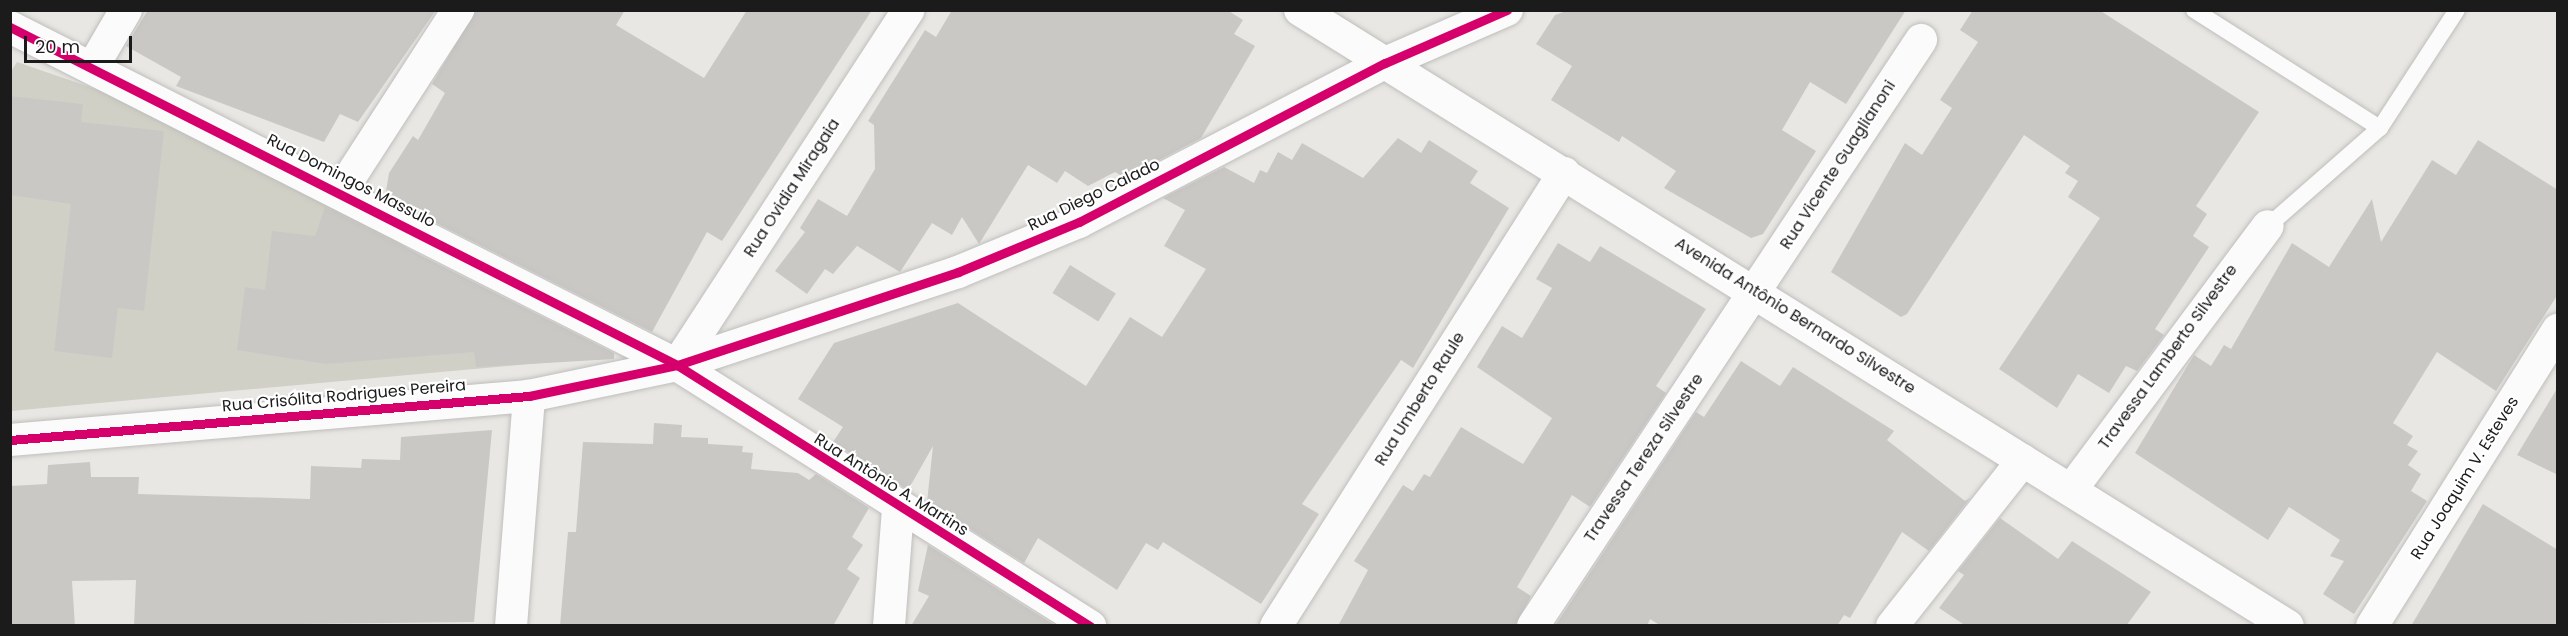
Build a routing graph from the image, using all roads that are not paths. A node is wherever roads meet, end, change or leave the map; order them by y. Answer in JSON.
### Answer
{"nodes":[{"id":1,"x":126,"y":10,"type":"edge"},
{"id":2,"x":458,"y":10,"type":"edge"},
{"id":3,"x":908,"y":10,"type":"edge"},
{"id":4,"x":1300,"y":10,"type":"edge"},
{"id":5,"x":1507,"y":10,"type":"edge"},
{"id":6,"x":2194,"y":10,"type":"edge"},
{"id":7,"x":2457,"y":10,"type":"edge"},
{"id":8,"x":10,"y":27,"type":"edge"},
{"id":9,"x":1921,"y":40,"type":"dead end"},
{"id":10,"x":1384,"y":63,"type":"junction"},
{"id":11,"x":92,"y":68,"type":"junction"},
{"id":12,"x":2380,"y":128,"type":"junction"},
{"id":13,"x":1564,"y":173,"type":"junction"},
{"id":14,"x":341,"y":191,"type":"junction"},
{"id":15,"x":2268,"y":226,"type":"joint"},
{"id":16,"x":1755,"y":291,"type":"junction"},
{"id":17,"x":2558,"y":330,"type":"edge"},
{"id":18,"x":677,"y":365,"type":"junction"},
{"id":19,"x":529,"y":396,"type":"junction"},
{"id":20,"x":10,"y":440,"type":"edge"},
{"id":21,"x":2023,"y":460,"type":"junction"},
{"id":22,"x":2071,"y":490,"type":"junction"},
{"id":23,"x":898,"y":509,"type":"junction"},
{"id":24,"x":511,"y":626,"type":"edge"},
{"id":25,"x":889,"y":626,"type":"edge"},
{"id":26,"x":1090,"y":626,"type":"edge"},
{"id":27,"x":1276,"y":626,"type":"edge"},
{"id":28,"x":1533,"y":626,"type":"edge"},
{"id":29,"x":1892,"y":626,"type":"edge"},
{"id":30,"x":2288,"y":626,"type":"edge"},
{"id":31,"x":2372,"y":626,"type":"edge"}],
"edges":[{"from":1,"to":11,"type":"street"},
{"from":2,"to":14,"type":"street"},
{"from":3,"to":18,"type":"street","name":"Rua Ovidia Miragaia"},
{"from":4,"to":10,"type":"street","name":"Avenida Antônio Bernardo Silvestre"},
{"from":5,"to":10,"type":"street","name":"Rua Diego Calado"},
{"from":6,"to":12,"type":"lane"},
{"from":7,"to":12,"type":"lane"},
{"from":8,"to":11,"type":"street","name":"Rua Domingos Massulo"},
{"from":9,"to":16,"type":"street","name":"Rua Vicente Guaglianoni"},
{"from":10,"to":13,"type":"street","name":"Avenida Antônio Bernardo Silvestre"},
{"from":10,"to":18,"type":"street","name":"Rua Diego Calado"},
{"from":11,"to":14,"type":"street","name":"Rua Domingos Massulo"},
{"from":12,"to":15,"type":"lane"},
{"from":13,"to":16,"type":"street","name":"Avenida Antônio Bernardo Silvestre"},
{"from":13,"to":27,"type":"street","name":"Rua Umberto Raule"},
{"from":14,"to":18,"type":"street","name":"Rua Domingos Massulo"},
{"from":15,"to":22,"type":"street","name":"Travessa Lamberto Silvestre"},
{"from":16,"to":21,"type":"street","name":"Avenida Antônio Bernardo Silvestre"},
{"from":16,"to":28,"type":"street","name":"Travessa Tereza Silvestre"},
{"from":17,"to":31,"type":"street","name":"Rua Joaquim V. Esteves"},
{"from":18,"to":19,"type":"street","name":"Rua Crisólita Rodrigues Pereira"},
{"from":18,"to":23,"type":"street","name":"Rua Antônio A. Martins"},
{"from":19,"to":20,"type":"street","name":"Rua Crisólita Rodrigues Pereira"},
{"from":19,"to":24,"type":"street"},
{"from":21,"to":22,"type":"street","name":"Avenida Antônio Bernardo Silvestre"},
{"from":21,"to":29,"type":"street"},
{"from":22,"to":30,"type":"street","name":"Avenida Antônio Bernardo Silvestre"},
{"from":23,"to":25,"type":"street"},
{"from":23,"to":26,"type":"street","name":"Rua Antônio A. Martins"}]}
